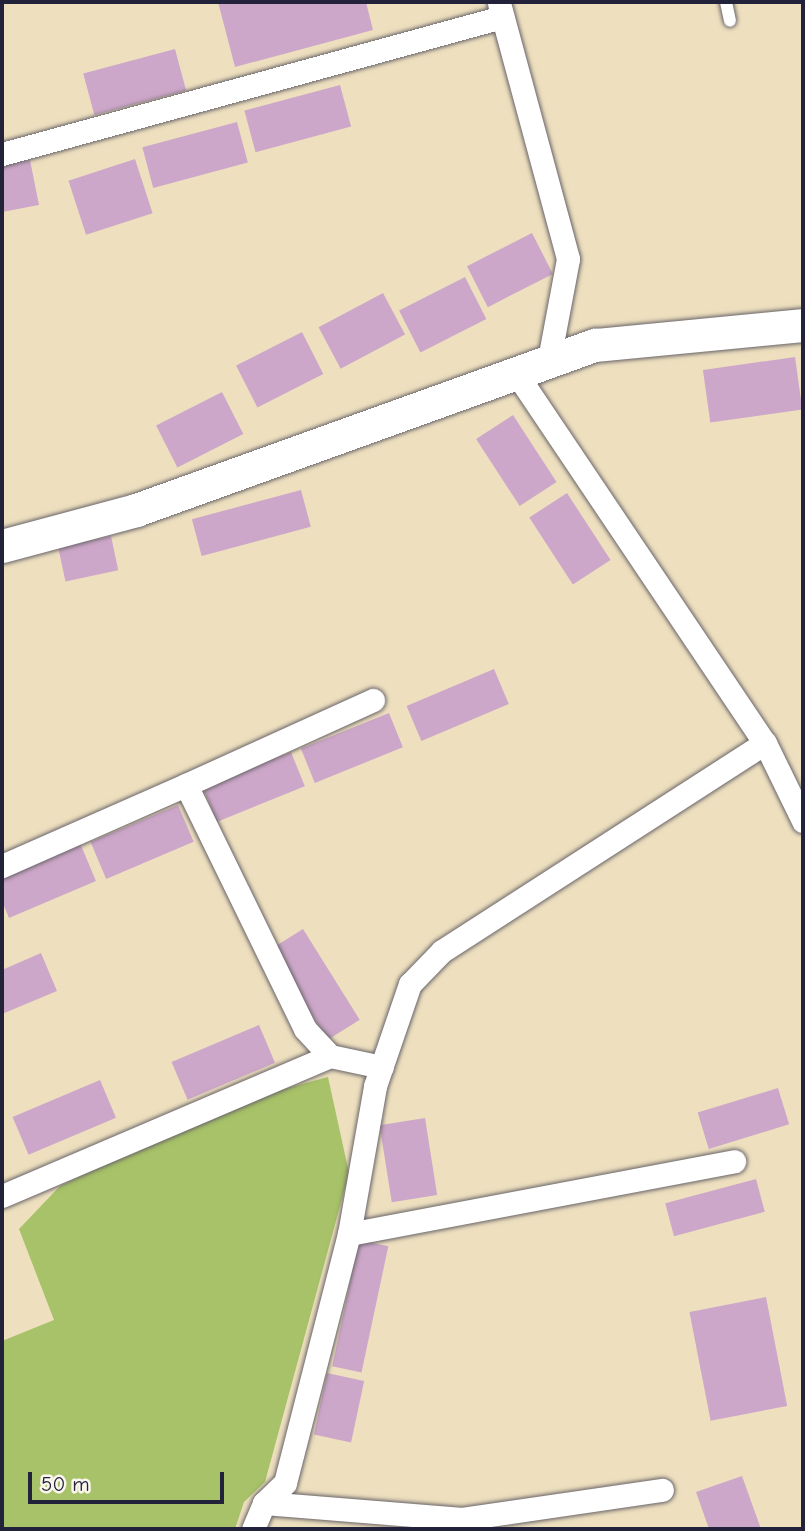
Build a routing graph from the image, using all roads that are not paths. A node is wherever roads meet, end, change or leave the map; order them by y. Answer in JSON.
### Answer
{"nodes":[{"id":1,"x":726,"y":2,"type":"edge"},
{"id":2,"x":500,"y":9,"type":"edge"},
{"id":3,"x":730,"y":21,"type":"dead end"},
{"id":4,"x":2,"y":154,"type":"edge"},
{"id":5,"x":803,"y":326,"type":"edge"},
{"id":6,"x":549,"y":360,"type":"junction"},
{"id":7,"x":518,"y":376,"type":"junction"},
{"id":8,"x":2,"y":546,"type":"edge"},
{"id":9,"x":373,"y":700,"type":"dead end"},
{"id":10,"x":765,"y":743,"type":"junction"},
{"id":11,"x":186,"y":785,"type":"junction"},
{"id":12,"x":803,"y":821,"type":"edge"},
{"id":13,"x":2,"y":866,"type":"edge"},
{"id":14,"x":330,"y":1056,"type":"junction"},
{"id":15,"x":382,"y":1068,"type":"junction"},
{"id":16,"x":734,"y":1161,"type":"dead end"},
{"id":17,"x":2,"y":1196,"type":"edge"},
{"id":18,"x":349,"y":1234,"type":"junction"},
{"id":19,"x":662,"y":1490,"type":"dead end"},
{"id":20,"x":264,"y":1503,"type":"junction"},
{"id":21,"x":253,"y":1529,"type":"edge"}],
"edges":[{"from":1,"to":3,"type":"lane"},
{"from":2,"to":4,"type":"street"},
{"from":2,"to":6,"type":"street"},
{"from":5,"to":6,"type":"street"},
{"from":6,"to":7,"type":"street"},
{"from":7,"to":8,"type":"street"},
{"from":7,"to":10,"type":"street"},
{"from":9,"to":11,"type":"street"},
{"from":10,"to":12,"type":"street"},
{"from":10,"to":15,"type":"street"},
{"from":11,"to":13,"type":"street"},
{"from":11,"to":14,"type":"street"},
{"from":14,"to":15,"type":"street"},
{"from":14,"to":17,"type":"street"},
{"from":15,"to":18,"type":"street"},
{"from":16,"to":18,"type":"street"},
{"from":18,"to":20,"type":"street"},
{"from":19,"to":20,"type":"street"},
{"from":20,"to":21,"type":"street"}]}
